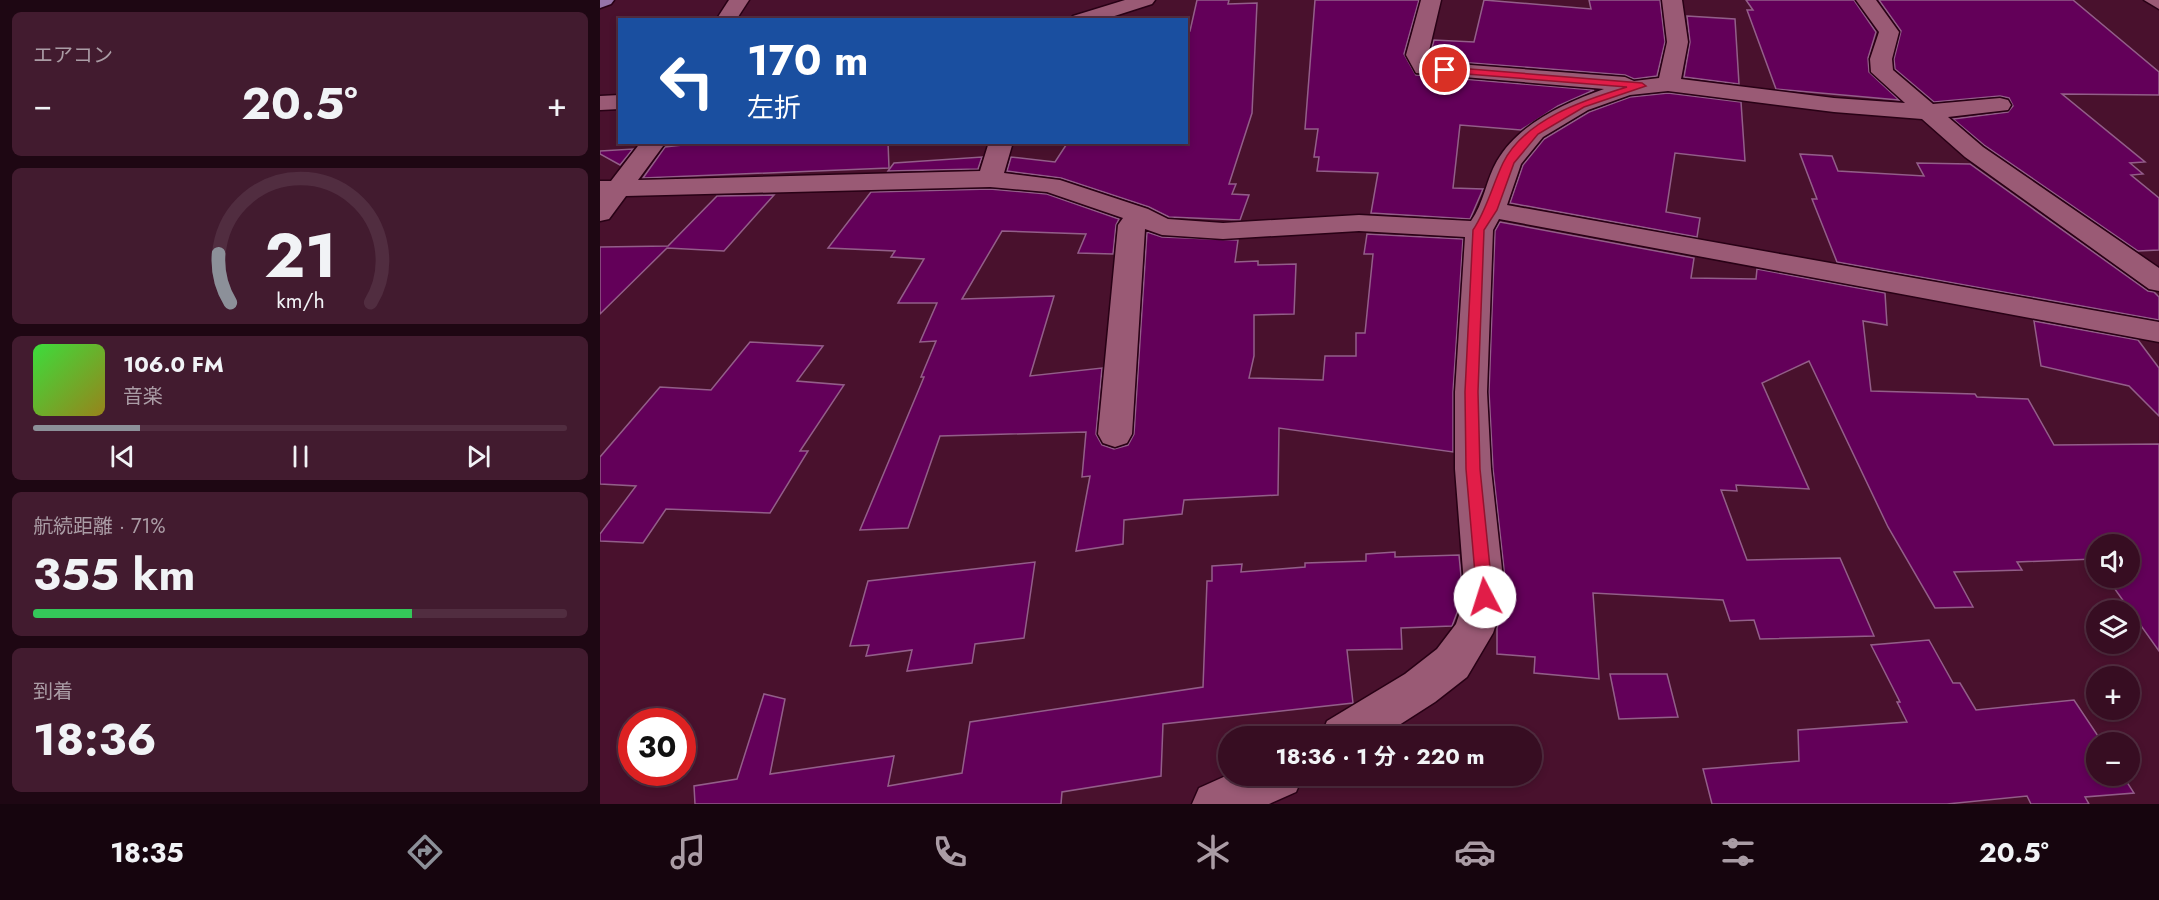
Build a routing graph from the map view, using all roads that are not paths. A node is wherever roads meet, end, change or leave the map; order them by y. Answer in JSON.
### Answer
{"nodes":[{"id":1,"x":604,"y":0,"type":"edge"},
{"id":2,"x":739,"y":0,"type":"edge"},
{"id":3,"x":1145,"y":0,"type":"edge"},
{"id":4,"x":1431,"y":0,"type":"edge"},
{"id":5,"x":1672,"y":0,"type":"edge"},
{"id":6,"x":1866,"y":0,"type":"edge"},
{"id":7,"x":2154,"y":0,"type":"edge"},
{"id":8,"x":600,"y":2,"type":"edge"},
{"id":9,"x":2159,"y":3,"type":"edge"},
{"id":10,"x":727,"y":18,"type":"edge"},
{"id":11,"x":1086,"y":18,"type":"edge"},
{"id":12,"x":1668,"y":84,"type":"junction"},
{"id":13,"x":1642,"y":86,"type":"junction"},
{"id":14,"x":618,"y":102,"type":"edge"},
{"id":15,"x":600,"y":103,"type":"edge"},
{"id":16,"x":2000,"y":105,"type":"dead end"},
{"id":17,"x":1926,"y":112,"type":"junction"},
{"id":18,"x":652,"y":144,"type":"edge"},
{"id":19,"x":1000,"y":144,"type":"edge"},
{"id":20,"x":990,"y":179,"type":"junction"},
{"id":21,"x":610,"y":189,"type":"edge"},
{"id":22,"x":600,"y":213,"type":"edge"},
{"id":23,"x":1139,"y":215,"type":"junction"},
{"id":24,"x":1485,"y":220,"type":"junction"},
{"id":25,"x":2159,"y":254,"type":"edge"},
{"id":26,"x":2123,"y":256,"type":"junction"},
{"id":27,"x":2159,"y":282,"type":"edge"},
{"id":28,"x":2159,"y":332,"type":"edge"},
{"id":29,"x":1115,"y":434,"type":"dead end"},
{"id":30,"x":1359,"y":726,"type":"edge"},
{"id":31,"x":1257,"y":786,"type":"edge"},
{"id":32,"x":1215,"y":804,"type":"edge"}],
"edges":[{"from":1,"to":8,"type":"main road"},
{"from":2,"to":10,"type":"street"},
{"from":3,"to":11,"type":"street"},
{"from":4,"to":13,"type":"street"},
{"from":5,"to":12,"type":"street"},
{"from":6,"to":17,"type":"street"},
{"from":7,"to":9,"type":"street"},
{"from":12,"to":13,"type":"street"},
{"from":12,"to":17,"type":"street"},
{"from":13,"to":24,"type":"street"},
{"from":14,"to":15,"type":"street"},
{"from":16,"to":17,"type":"street"},
{"from":17,"to":26,"type":"street"},
{"from":18,"to":21,"type":"street"},
{"from":19,"to":20,"type":"street"},
{"from":20,"to":21,"type":"street"},
{"from":20,"to":23,"type":"street"},
{"from":21,"to":22,"type":"street"},
{"from":23,"to":24,"type":"street"},
{"from":23,"to":29,"type":"street"},
{"from":24,"to":28,"type":"street"},
{"from":24,"to":30,"type":"street"},
{"from":25,"to":26,"type":"street"},
{"from":26,"to":27,"type":"street"},
{"from":31,"to":32,"type":"street"}]}
